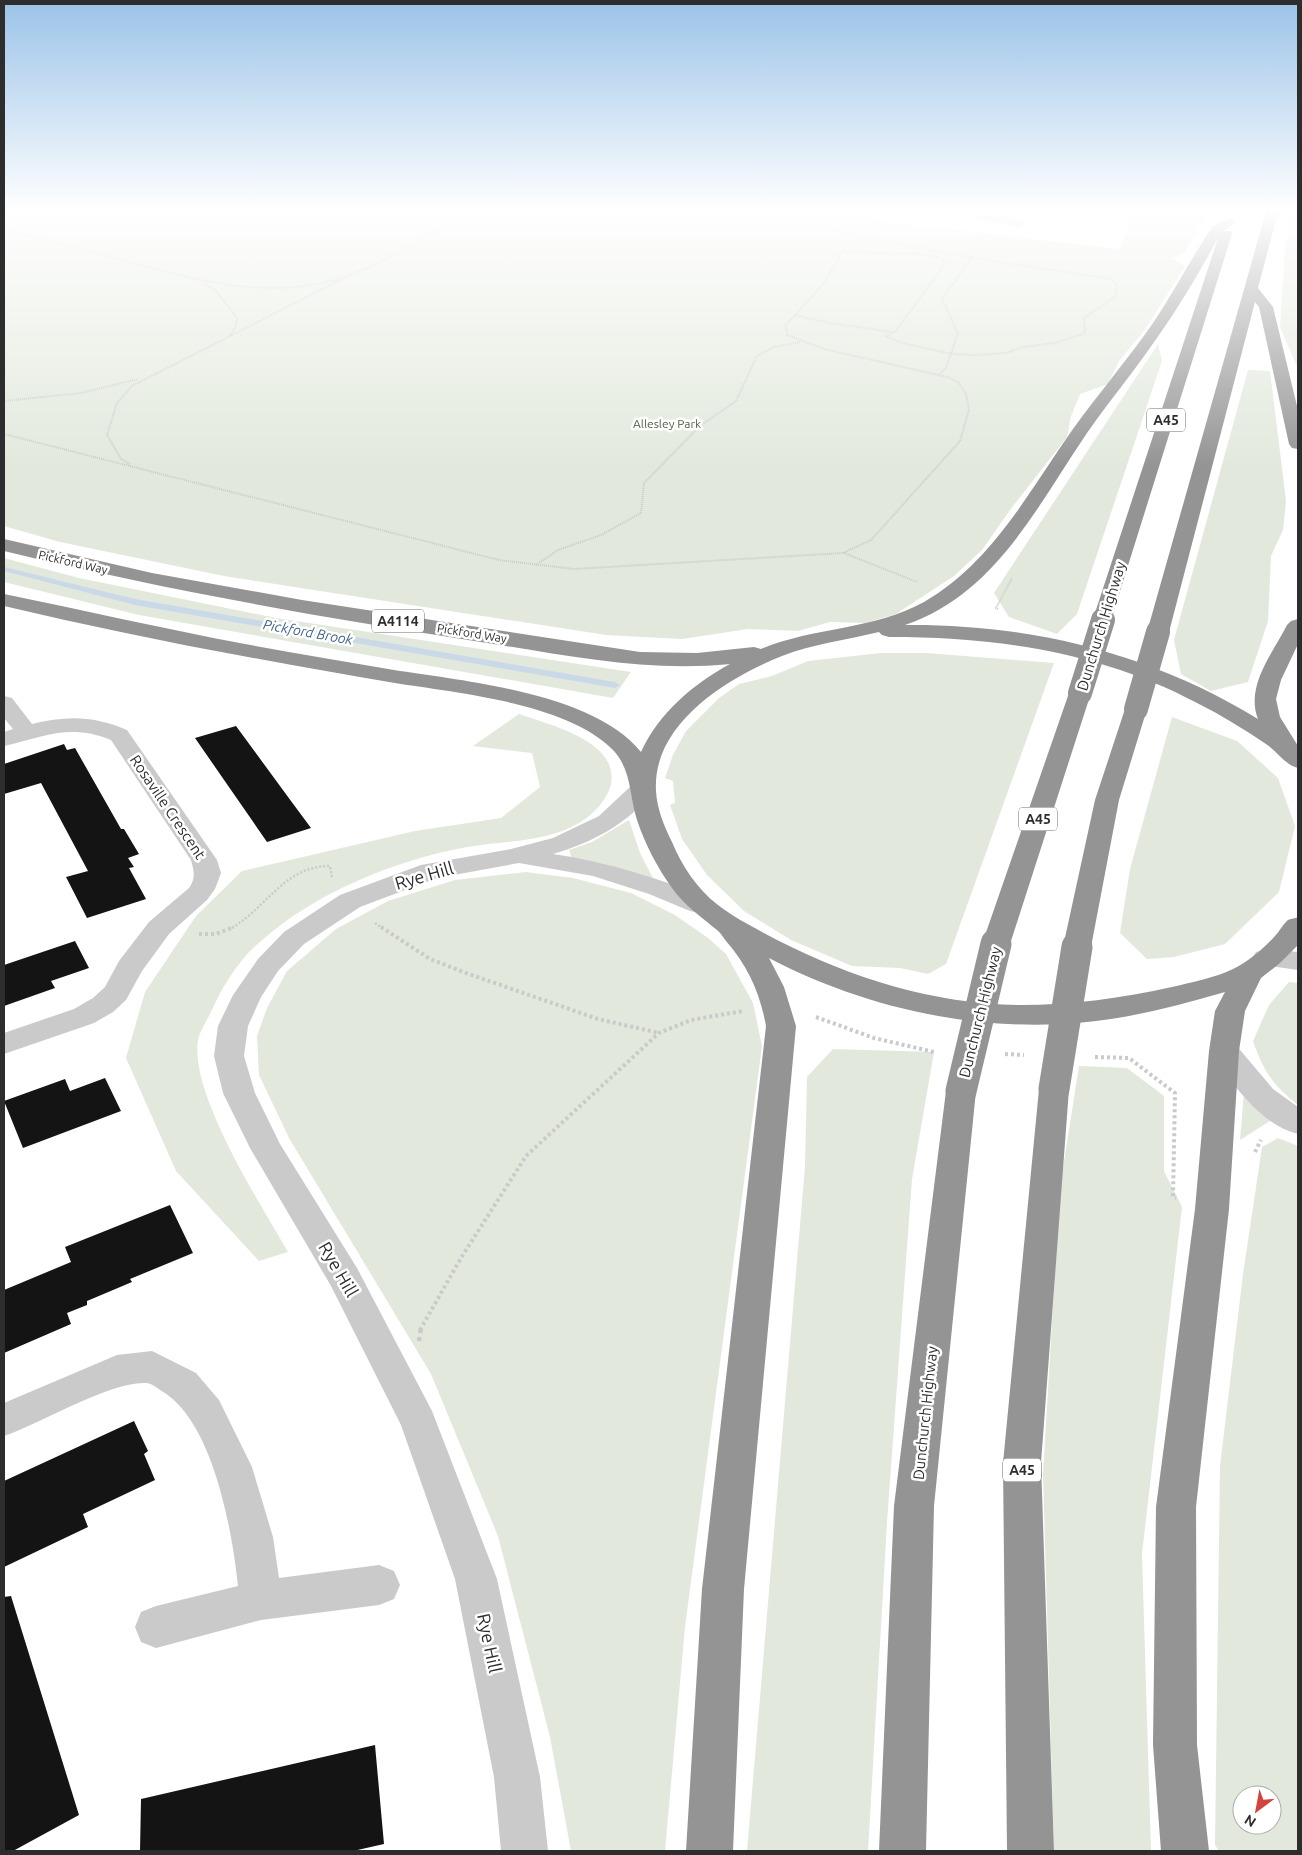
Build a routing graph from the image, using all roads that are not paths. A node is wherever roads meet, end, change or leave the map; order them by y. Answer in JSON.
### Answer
{"nodes":[{"id":1,"x":1178,"y":295,"type":"edge"},
{"id":2,"x":1207,"y":295,"type":"edge"},
{"id":3,"x":1250,"y":295,"type":"edge"},
{"id":4,"x":1256,"y":295,"type":"edge"},
{"id":5,"x":1298,"y":444,"type":"edge"},
{"id":6,"x":4,"y":545,"type":"edge"},
{"id":7,"x":4,"y":600,"type":"edge"},
{"id":8,"x":1298,"y":625,"type":"edge"},
{"id":9,"x":851,"y":632,"type":"junction"},
{"id":10,"x":795,"y":644,"type":"junction"},
{"id":11,"x":4,"y":703,"type":"edge"},
{"id":12,"x":16,"y":736,"type":"edge"},
{"id":13,"x":1295,"y":756,"type":"edge"},
{"id":14,"x":642,"y":786,"type":"junction"},
{"id":15,"x":513,"y":857,"type":"junction"},
{"id":16,"x":708,"y":911,"type":"junction"},
{"id":17,"x":1298,"y":926,"type":"edge"},
{"id":18,"x":1298,"y":961,"type":"edge"},
{"id":19,"x":1258,"y":965,"type":"junction"},
{"id":20,"x":4,"y":1044,"type":"edge"},
{"id":21,"x":1224,"y":1051,"type":"junction"},
{"id":22,"x":1298,"y":1123,"type":"edge"},
{"id":23,"x":4,"y":1420,"type":"edge"},
{"id":24,"x":379,"y":1585,"type":"dead end"},
{"id":25,"x":261,"y":1600,"type":"junction"},
{"id":26,"x":156,"y":1627,"type":"dead end"},
{"id":27,"x":524,"y":1851,"type":"edge"},
{"id":28,"x":709,"y":1851,"type":"edge"},
{"id":29,"x":902,"y":1851,"type":"edge"},
{"id":30,"x":1030,"y":1851,"type":"edge"},
{"id":31,"x":1185,"y":1851,"type":"edge"}],
"edges":[{"from":1,"to":9,"type":"highway"},
{"from":2,"to":29,"type":"highway","name":"Dunchurch Highway","number":"A45","bridge":true},
{"from":3,"to":30,"type":"highway","number":"A45","bridge":true},
{"from":4,"to":5,"type":"highway"},
{"from":6,"to":10,"type":"highway","name":"Pickford Way","number":"A4114"},
{"from":7,"to":14,"type":"highway"},
{"from":8,"to":13,"type":"highway"},
{"from":9,"to":10,"type":"highway"},
{"from":9,"to":13,"type":"highway"},
{"from":10,"to":14,"type":"highway"},
{"from":11,"to":12,"type":"street"},
{"from":12,"to":20,"type":"street","name":"Rosaville Crescent"},
{"from":14,"to":15,"type":"street","name":"Rye Hill"},
{"from":14,"to":16,"type":"highway"},
{"from":15,"to":16,"type":"street","name":"Rye Hill"},
{"from":15,"to":27,"type":"street","name":"Rye Hill"},
{"from":16,"to":19,"type":"highway"},
{"from":16,"to":28,"type":"highway"},
{"from":17,"to":19,"type":"highway"},
{"from":18,"to":19,"type":"street"},
{"from":19,"to":21,"type":"highway"},
{"from":21,"to":22,"type":"street"},
{"from":21,"to":31,"type":"highway"},
{"from":23,"to":25,"type":"street"},
{"from":24,"to":25,"type":"street"},
{"from":25,"to":26,"type":"street"}]}
